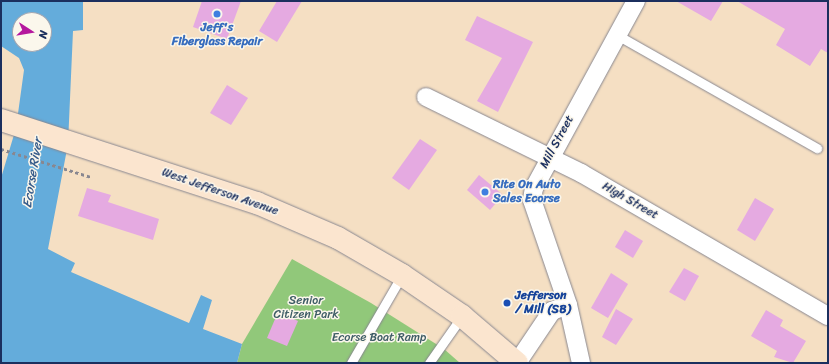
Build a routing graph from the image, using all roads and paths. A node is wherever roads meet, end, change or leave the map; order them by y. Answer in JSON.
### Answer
{"nodes":[{"id":1,"x":636,"y":1,"type":"edge"},
{"id":2,"x":617,"y":36,"type":"junction"},
{"id":3,"x":426,"y":97,"type":"dead end"},
{"id":4,"x":4,"y":121,"type":"edge"},
{"id":5,"x":817,"y":148,"type":"dead end"},
{"id":6,"x":1,"y":149,"type":"edge"},
{"id":7,"x":549,"y":158,"type":"junction"},
{"id":8,"x":91,"y":177,"type":"dead end"},
{"id":9,"x":402,"y":275,"type":"junction"},
{"id":10,"x":568,"y":305,"type":"junction"},
{"id":11,"x":462,"y":316,"type":"junction"},
{"id":12,"x":828,"y":316,"type":"edge"},
{"id":13,"x":351,"y":363,"type":"edge"},
{"id":14,"x":429,"y":363,"type":"edge"},
{"id":15,"x":517,"y":363,"type":"edge"},
{"id":16,"x":581,"y":363,"type":"edge"}],
"edges":[{"from":1,"to":2,"type":"street","name":"Mill Street"},
{"from":2,"to":5,"type":"lane"},
{"from":2,"to":7,"type":"street","name":"Mill Street"},
{"from":3,"to":7,"type":"street","name":"High Street"},
{"from":4,"to":9,"type":"main road","name":"West Jefferson Avenue"},
{"from":6,"to":8,"type":"path"},
{"from":7,"to":10,"type":"street","name":"Mill Street"},
{"from":7,"to":12,"type":"street","name":"High Street"},
{"from":9,"to":11,"type":"main road","name":"West Jefferson Avenue"},
{"from":9,"to":13,"type":"lane"},
{"from":10,"to":15,"type":"street"},
{"from":10,"to":16,"type":"street","name":"Mill Street"},
{"from":11,"to":14,"type":"lane"},
{"from":11,"to":15,"type":"main road","name":"West Jefferson Avenue"}]}
